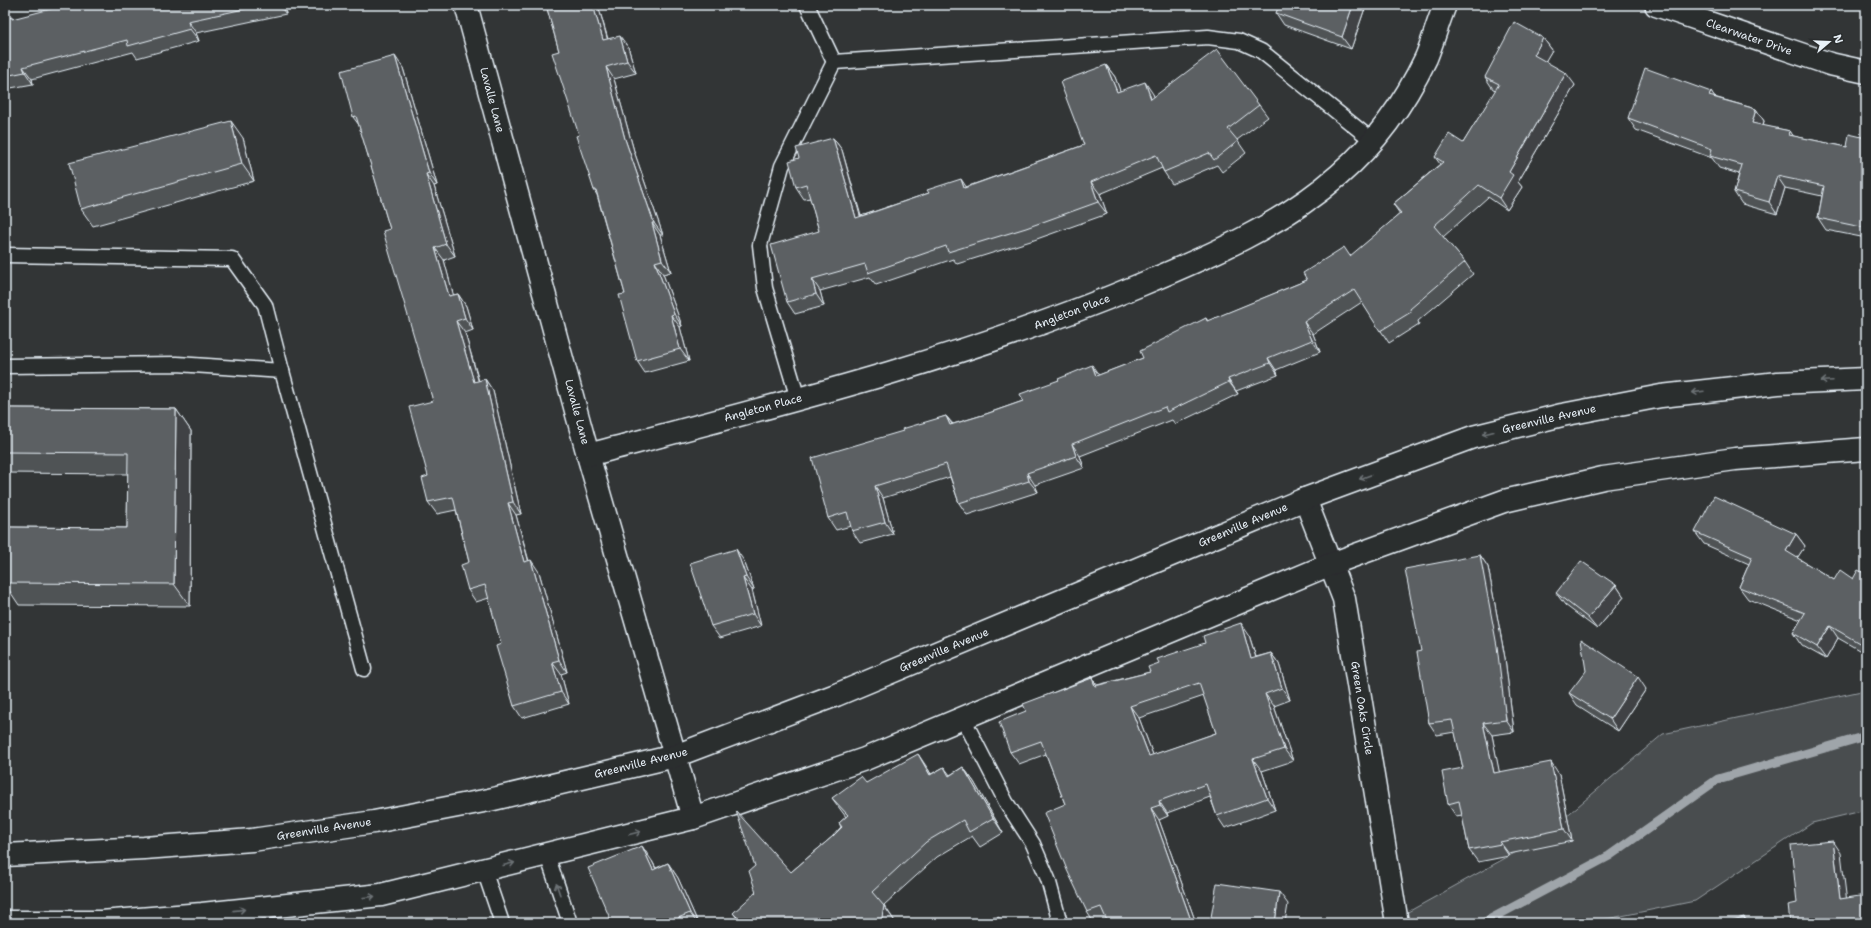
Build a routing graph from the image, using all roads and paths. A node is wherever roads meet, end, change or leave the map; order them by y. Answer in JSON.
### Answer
{"nodes":[{"id":1,"x":466,"y":5,"type":"edge"},
{"id":2,"x":807,"y":5,"type":"edge"},
{"id":3,"x":1444,"y":5,"type":"edge"},
{"id":4,"x":1656,"y":5,"type":"edge"},
{"id":5,"x":834,"y":62,"type":"junction"},
{"id":6,"x":1866,"y":72,"type":"edge"},
{"id":7,"x":1373,"y":141,"type":"junction"},
{"id":8,"x":5,"y":255,"type":"edge"},
{"id":9,"x":5,"y":366,"type":"edge"},
{"id":10,"x":282,"y":370,"type":"junction"},
{"id":11,"x":1866,"y":379,"type":"edge"},
{"id":12,"x":798,"y":399,"type":"junction"},
{"id":13,"x":1866,"y":449,"type":"edge"},
{"id":14,"x":588,"y":455,"type":"junction"},
{"id":15,"x":1305,"y":500,"type":"junction"},
{"id":16,"x":1331,"y":564,"type":"junction"},
{"id":17,"x":364,"y":669,"type":"dead end"},
{"id":18,"x":963,"y":718,"type":"junction"},
{"id":19,"x":675,"y":756,"type":"junction"},
{"id":20,"x":693,"y":818,"type":"junction"},
{"id":21,"x":5,"y":855,"type":"edge"},
{"id":22,"x":547,"y":855,"type":"junction"},
{"id":23,"x":484,"y":870,"type":"junction"},
{"id":24,"x":5,"y":922,"type":"edge"},
{"id":25,"x":502,"y":923,"type":"edge"},
{"id":26,"x":570,"y":923,"type":"edge"},
{"id":27,"x":1060,"y":923,"type":"edge"},
{"id":28,"x":1397,"y":923,"type":"edge"}],
"edges":[{"from":1,"to":14,"type":"main road","name":"Lavalle Lane"},
{"from":2,"to":5,"type":"lane"},
{"from":3,"to":7,"type":"main road","name":"Angleton Place"},
{"from":4,"to":6,"type":"main road","name":"Clearwater Drive"},
{"from":5,"to":7,"type":"lane"},
{"from":5,"to":12,"type":"lane"},
{"from":7,"to":12,"type":"main road","name":"Angleton Place"},
{"from":8,"to":10,"type":"lane"},
{"from":9,"to":10,"type":"lane"},
{"from":10,"to":17,"type":"lane"},
{"from":11,"to":15,"type":"main road","name":"Greenville Avenue","one_way":true},
{"from":12,"to":14,"type":"main road","name":"Angleton Place"},
{"from":13,"to":16,"type":"main road"},
{"from":14,"to":19,"type":"main road","name":"Lavalle Lane"},
{"from":15,"to":16,"type":"main road","name":"Green Oaks Circle"},
{"from":15,"to":19,"type":"main road","name":"Greenville Avenue"},
{"from":16,"to":18,"type":"main road"},
{"from":16,"to":28,"type":"main road","name":"Green Oaks Circle"},
{"from":18,"to":20,"type":"main road"},
{"from":18,"to":27,"type":"lane"},
{"from":19,"to":20,"type":"main road","name":"Lavalle Lane"},
{"from":19,"to":21,"type":"main road","name":"Greenville Avenue"},
{"from":22,"to":20,"type":"main road","one_way":true},
{"from":23,"to":22,"type":"main road","one_way":true},
{"from":26,"to":22,"type":"lane","one_way":true},
{"from":24,"to":23,"type":"main road","one_way":true},
{"from":23,"to":25,"type":"lane"}]}
